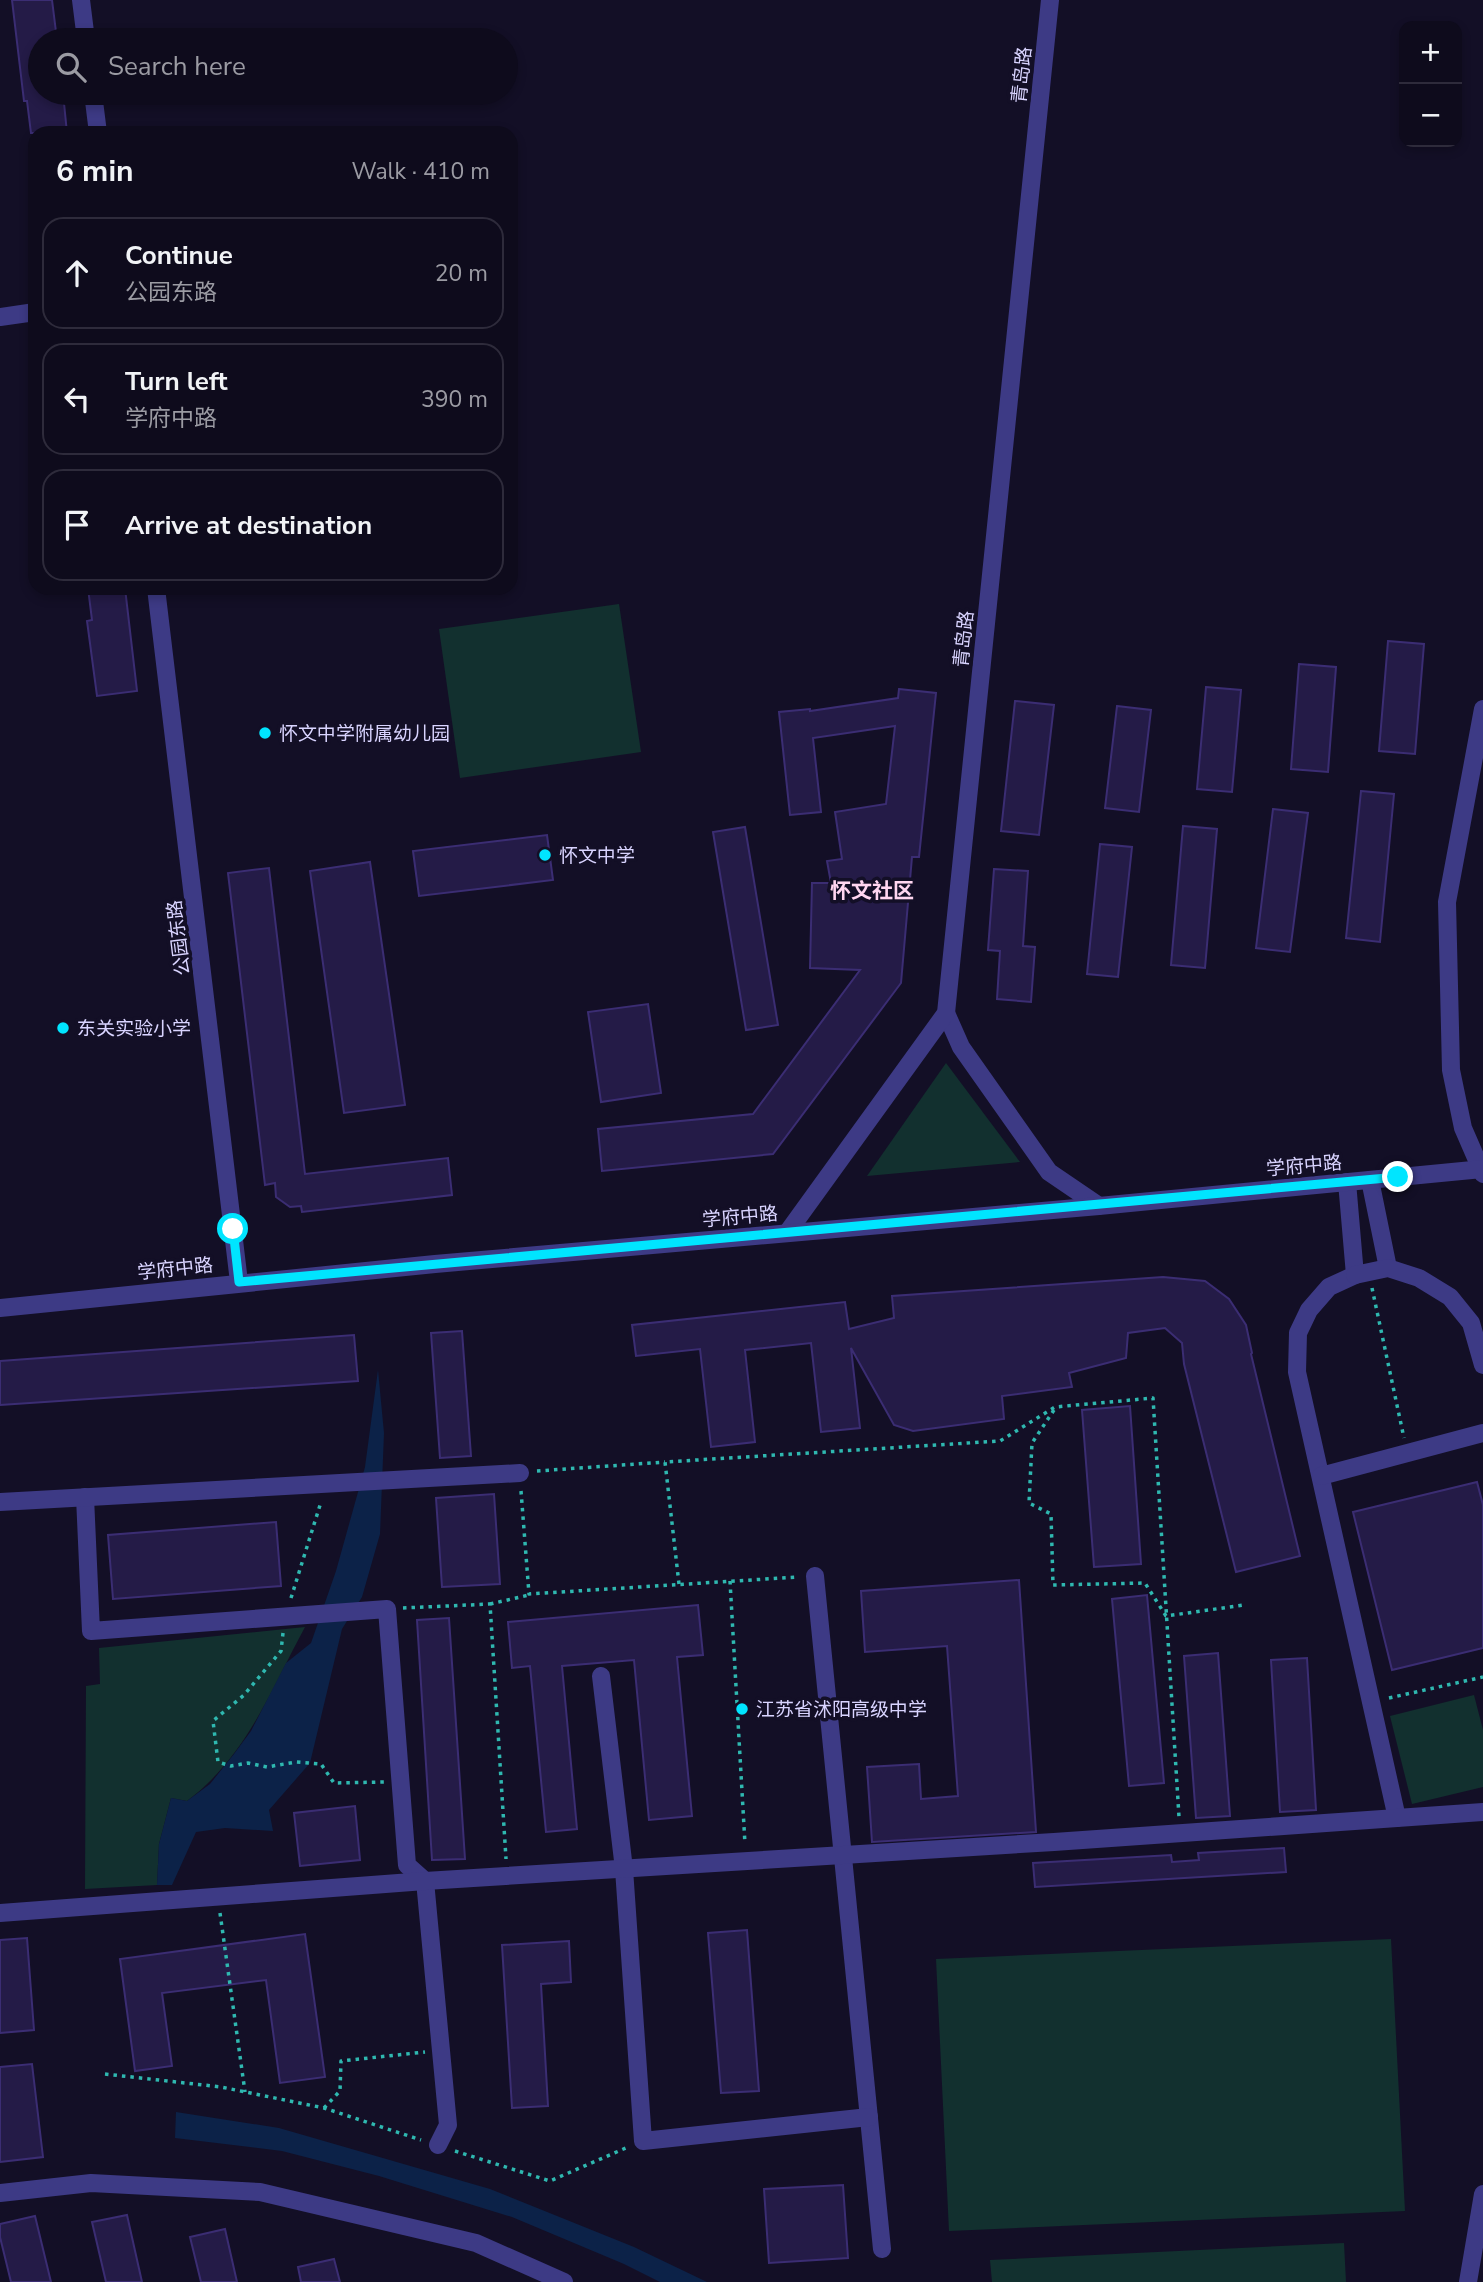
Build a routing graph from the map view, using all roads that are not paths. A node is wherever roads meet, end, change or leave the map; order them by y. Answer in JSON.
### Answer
{"nodes":[{"id":1,"x":81,"y":0,"type":"edge"},
{"id":2,"x":1050,"y":0,"type":"edge"},
{"id":3,"x":84,"y":28,"type":"edge"},
{"id":4,"x":94,"y":105,"type":"edge"},
{"id":5,"x":97,"y":126,"type":"edge"},
{"id":6,"x":28,"y":313,"type":"edge"},
{"id":7,"x":0,"y":317,"type":"edge"},
{"id":8,"x":157,"y":595,"type":"edge"},
{"id":9,"x":1483,"y":709,"type":"edge"},
{"id":10,"x":946,"y":1013,"type":"junction"},
{"id":11,"x":1482,"y":1171,"type":"edge"},
{"id":12,"x":1370,"y":1180,"type":"junction"},
{"id":13,"x":1347,"y":1182,"type":"junction"},
{"id":14,"x":1099,"y":1206,"type":"junction"},
{"id":15,"x":787,"y":1233,"type":"junction"},
{"id":16,"x":1388,"y":1268,"type":"junction"},
{"id":17,"x":1362,"y":1273,"type":"junction"},
{"id":18,"x":239,"y":1282,"type":"junction"},
{"id":19,"x":0,"y":1308,"type":"edge"},
{"id":20,"x":1483,"y":1365,"type":"edge"},
{"id":21,"x":1483,"y":1433,"type":"edge"},
{"id":22,"x":520,"y":1473,"type":"road end"},
{"id":23,"x":1321,"y":1476,"type":"junction"},
{"id":24,"x":85,"y":1497,"type":"junction"},
{"id":25,"x":0,"y":1502,"type":"edge"},
{"id":26,"x":815,"y":1576,"type":"road end"},
{"id":27,"x":601,"y":1676,"type":"dead end"},
{"id":28,"x":1483,"y":1812,"type":"edge"},
{"id":29,"x":1398,"y":1818,"type":"junction"},
{"id":30,"x":843,"y":1855,"type":"junction"},
{"id":31,"x":624,"y":1869,"type":"junction"},
{"id":32,"x":425,"y":1881,"type":"junction"},
{"id":33,"x":0,"y":1913,"type":"edge"},
{"id":34,"x":869,"y":2117,"type":"junction"},
{"id":35,"x":438,"y":2145,"type":"road end"},
{"id":36,"x":0,"y":2193,"type":"edge"},
{"id":37,"x":1483,"y":2194,"type":"edge"},
{"id":38,"x":883,"y":2249,"type":"dead end"},
{"id":39,"x":564,"y":2282,"type":"edge"},
{"id":40,"x":1468,"y":2282,"type":"edge"}],
"edges":[{"from":1,"to":3,"type":"street"},
{"from":2,"to":10,"type":"street","name":"青岛路"},
{"from":4,"to":5,"type":"street"},
{"from":6,"to":7,"type":"street"},
{"from":8,"to":18,"type":"street","name":"公园东路"},
{"from":9,"to":11,"type":"street"},
{"from":10,"to":14,"type":"street"},
{"from":10,"to":15,"type":"street","name":"青岛路"},
{"from":11,"to":12,"type":"street","name":"学府中路"},
{"from":12,"to":13,"type":"street","name":"学府中路"},
{"from":12,"to":16,"type":"street"},
{"from":13,"to":14,"type":"street","name":"学府中路"},
{"from":13,"to":17,"type":"street"},
{"from":14,"to":15,"type":"street","name":"学府中路"},
{"from":15,"to":18,"type":"street","name":"学府中路"},
{"from":16,"to":17,"type":"street"},
{"from":16,"to":20,"type":"street"},
{"from":17,"to":23,"type":"street"},
{"from":18,"to":19,"type":"street","name":"学府中路"},
{"from":21,"to":23,"type":"street"},
{"from":22,"to":24,"type":"street"},
{"from":23,"to":29,"type":"street"},
{"from":24,"to":25,"type":"street"},
{"from":24,"to":32,"type":"street"},
{"from":26,"to":30,"type":"street"},
{"from":27,"to":31,"type":"street"},
{"from":28,"to":29,"type":"street"},
{"from":29,"to":30,"type":"street"},
{"from":30,"to":31,"type":"street"},
{"from":30,"to":34,"type":"street"},
{"from":31,"to":32,"type":"street"},
{"from":31,"to":34,"type":"street"},
{"from":32,"to":33,"type":"street"},
{"from":32,"to":35,"type":"street"},
{"from":34,"to":38,"type":"street"},
{"from":36,"to":39,"type":"street"},
{"from":37,"to":40,"type":"street"}]}
